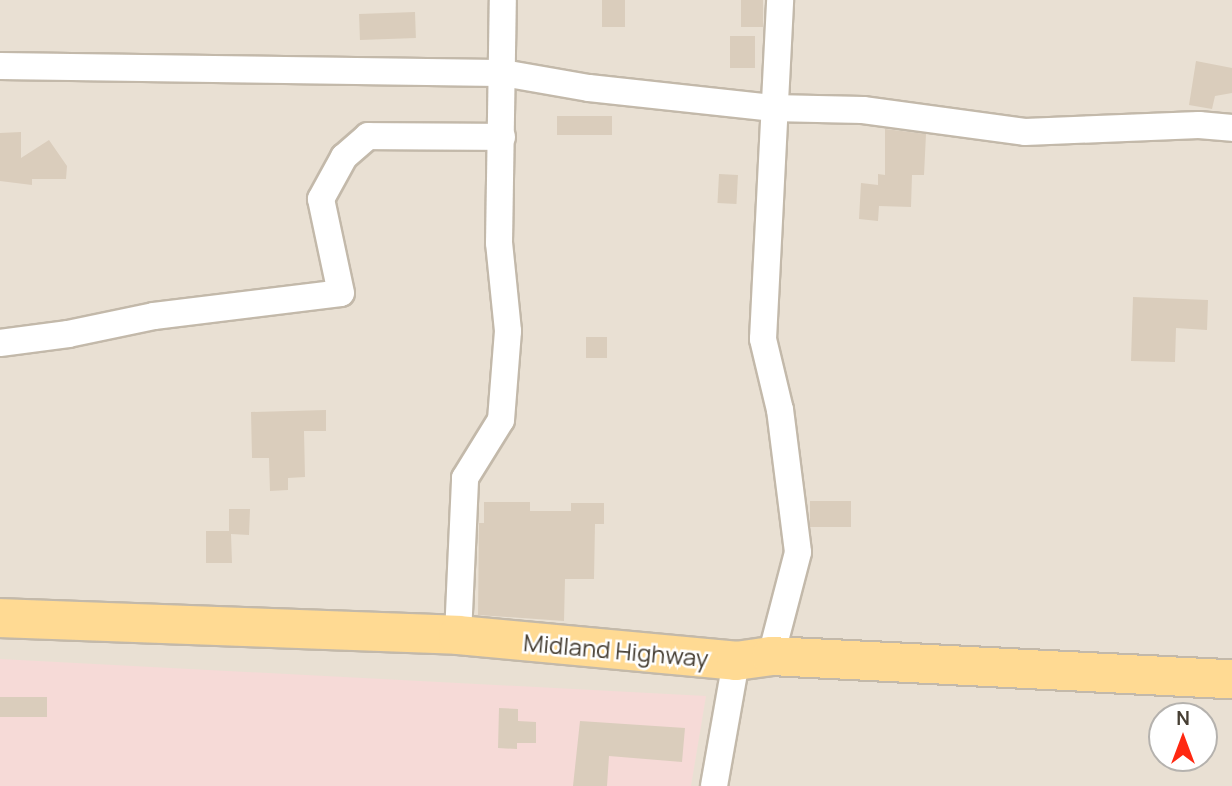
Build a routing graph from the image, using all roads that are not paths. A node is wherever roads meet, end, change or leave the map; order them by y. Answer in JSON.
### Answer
{"nodes":[{"id":1,"x":503,"y":0,"type":"edge"},
{"id":2,"x":780,"y":0,"type":"edge"},
{"id":3,"x":0,"y":66,"type":"edge"},
{"id":4,"x":503,"y":73,"type":"junction"},
{"id":5,"x":772,"y":108,"type":"junction"},
{"id":6,"x":1232,"y":128,"type":"edge"},
{"id":7,"x":502,"y":137,"type":"junction"},
{"id":8,"x":0,"y":344,"type":"edge"},
{"id":9,"x":0,"y":618,"type":"edge"},
{"id":10,"x":458,"y":635,"type":"junction"},
{"id":11,"x":754,"y":658,"type":"junction"},
{"id":12,"x":1232,"y":679,"type":"edge"},
{"id":13,"x":714,"y":786,"type":"edge"}],
"edges":[{"from":1,"to":4,"type":"street"},
{"from":2,"to":5,"type":"street"},
{"from":3,"to":4,"type":"street"},
{"from":4,"to":5,"type":"street"},
{"from":4,"to":7,"type":"street"},
{"from":5,"to":6,"type":"street"},
{"from":5,"to":11,"type":"street"},
{"from":7,"to":8,"type":"street"},
{"from":7,"to":10,"type":"street"},
{"from":9,"to":10,"type":"main road","name":"Midland Highway"},
{"from":10,"to":11,"type":"main road","name":"Midland Highway"},
{"from":11,"to":12,"type":"main road","name":"Midland Highway"},
{"from":11,"to":13,"type":"street"}]}
